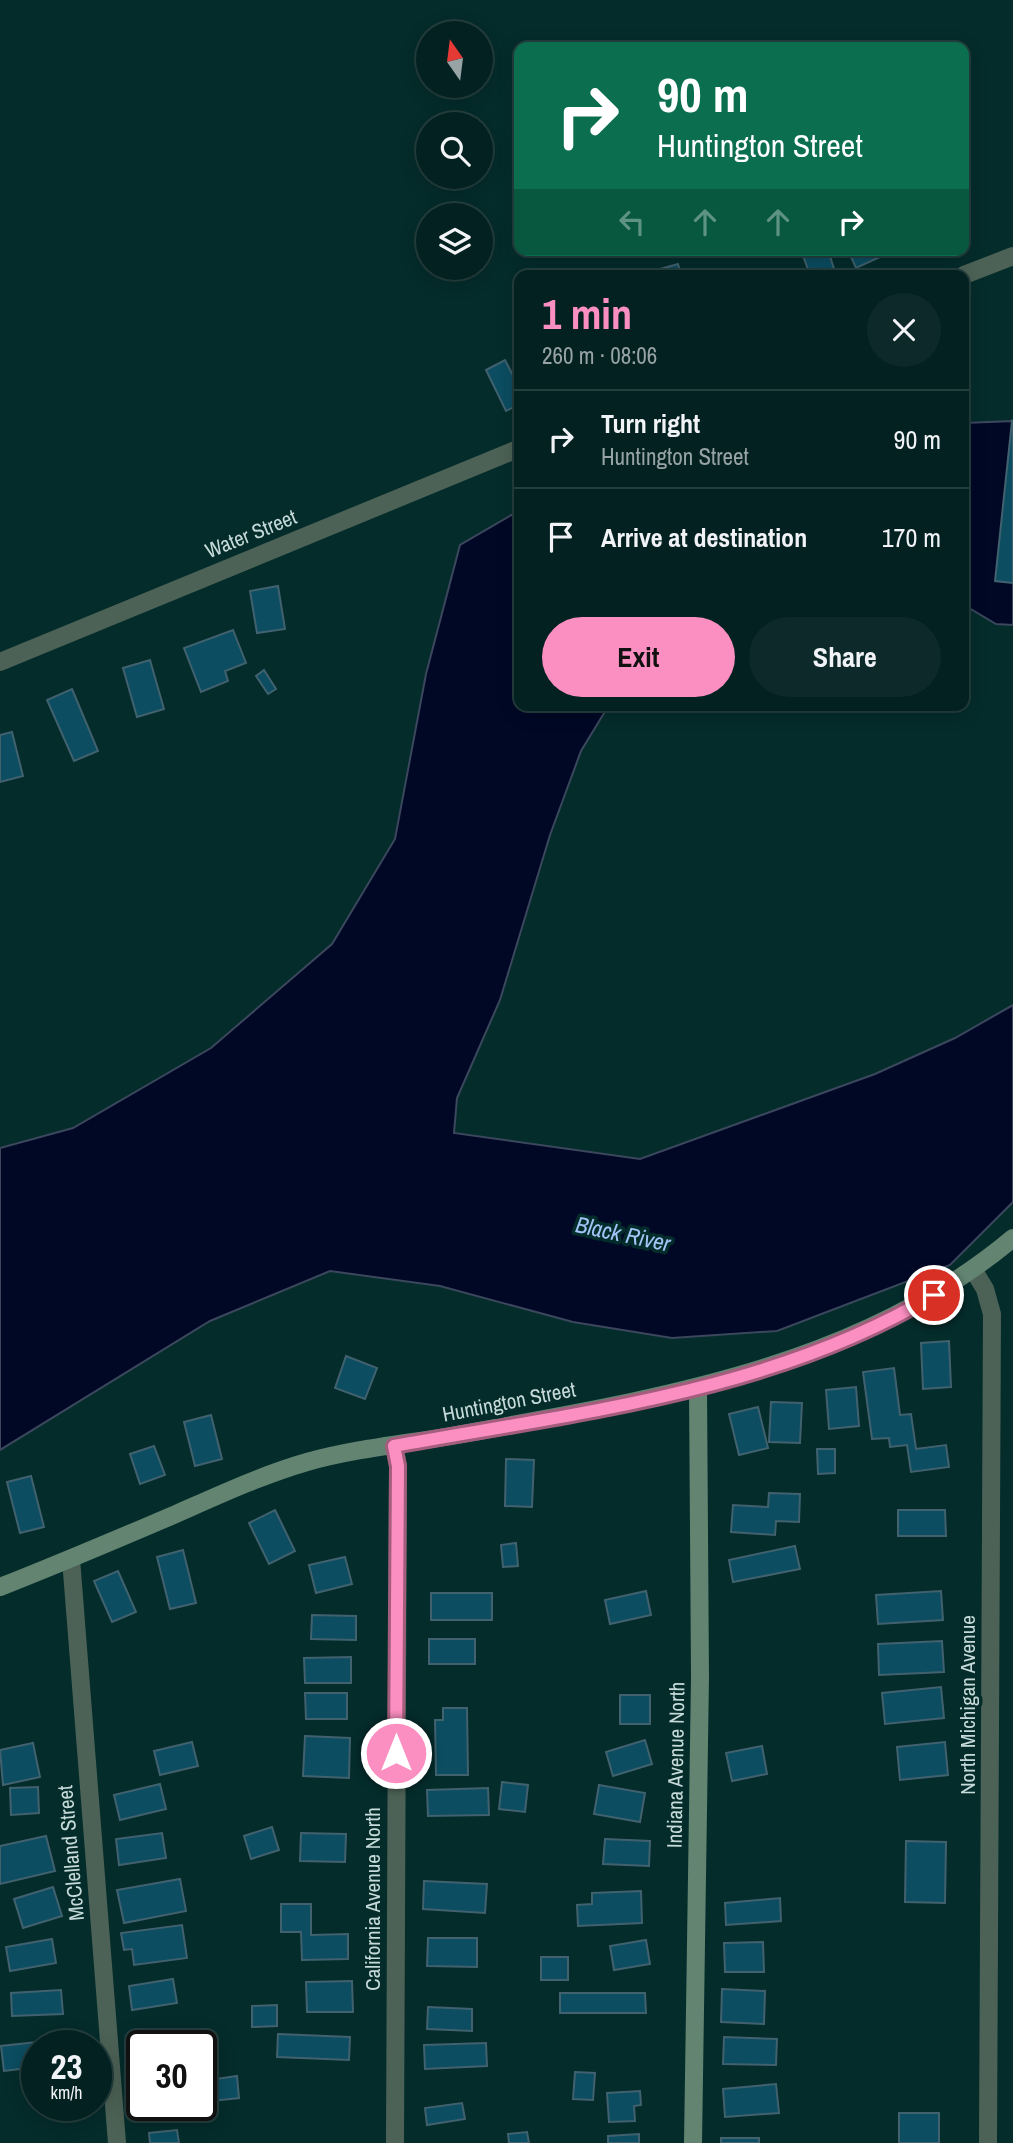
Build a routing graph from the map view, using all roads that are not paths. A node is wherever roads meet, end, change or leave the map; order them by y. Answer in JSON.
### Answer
{"nodes":[{"id":1,"x":1013,"y":256,"type":"edge"},
{"id":2,"x":969,"y":273,"type":"edge"},
{"id":3,"x":514,"y":450,"type":"edge"},
{"id":4,"x":0,"y":662,"type":"edge"},
{"id":5,"x":1013,"y":1238,"type":"edge"},
{"id":6,"x":974,"y":1271,"type":"junction"},
{"id":7,"x":698,"y":1387,"type":"junction"},
{"id":8,"x":394,"y":1446,"type":"junction"},
{"id":9,"x":71,"y":1559,"type":"junction"},
{"id":10,"x":0,"y":1587,"type":"edge"},
{"id":11,"x":117,"y":2143,"type":"edge"},
{"id":12,"x":396,"y":2143,"type":"edge"},
{"id":13,"x":693,"y":2143,"type":"edge"},
{"id":14,"x":989,"y":2143,"type":"edge"}],
"edges":[{"from":1,"to":2,"type":"street"},
{"from":3,"to":4,"type":"street","name":"Water Street"},
{"from":5,"to":6,"type":"street","name":"Huntington Street"},
{"from":6,"to":7,"type":"street","name":"Huntington Street"},
{"from":6,"to":14,"type":"street","name":"North Michigan Avenue"},
{"from":7,"to":8,"type":"street","name":"Huntington Street"},
{"from":7,"to":13,"type":"street","name":"Indiana Avenue North"},
{"from":8,"to":9,"type":"street","name":"Huntington Street"},
{"from":8,"to":12,"type":"street","name":"California Avenue North"},
{"from":9,"to":10,"type":"street","name":"Huntington Street"},
{"from":9,"to":11,"type":"street","name":"McClelland Street"}]}
